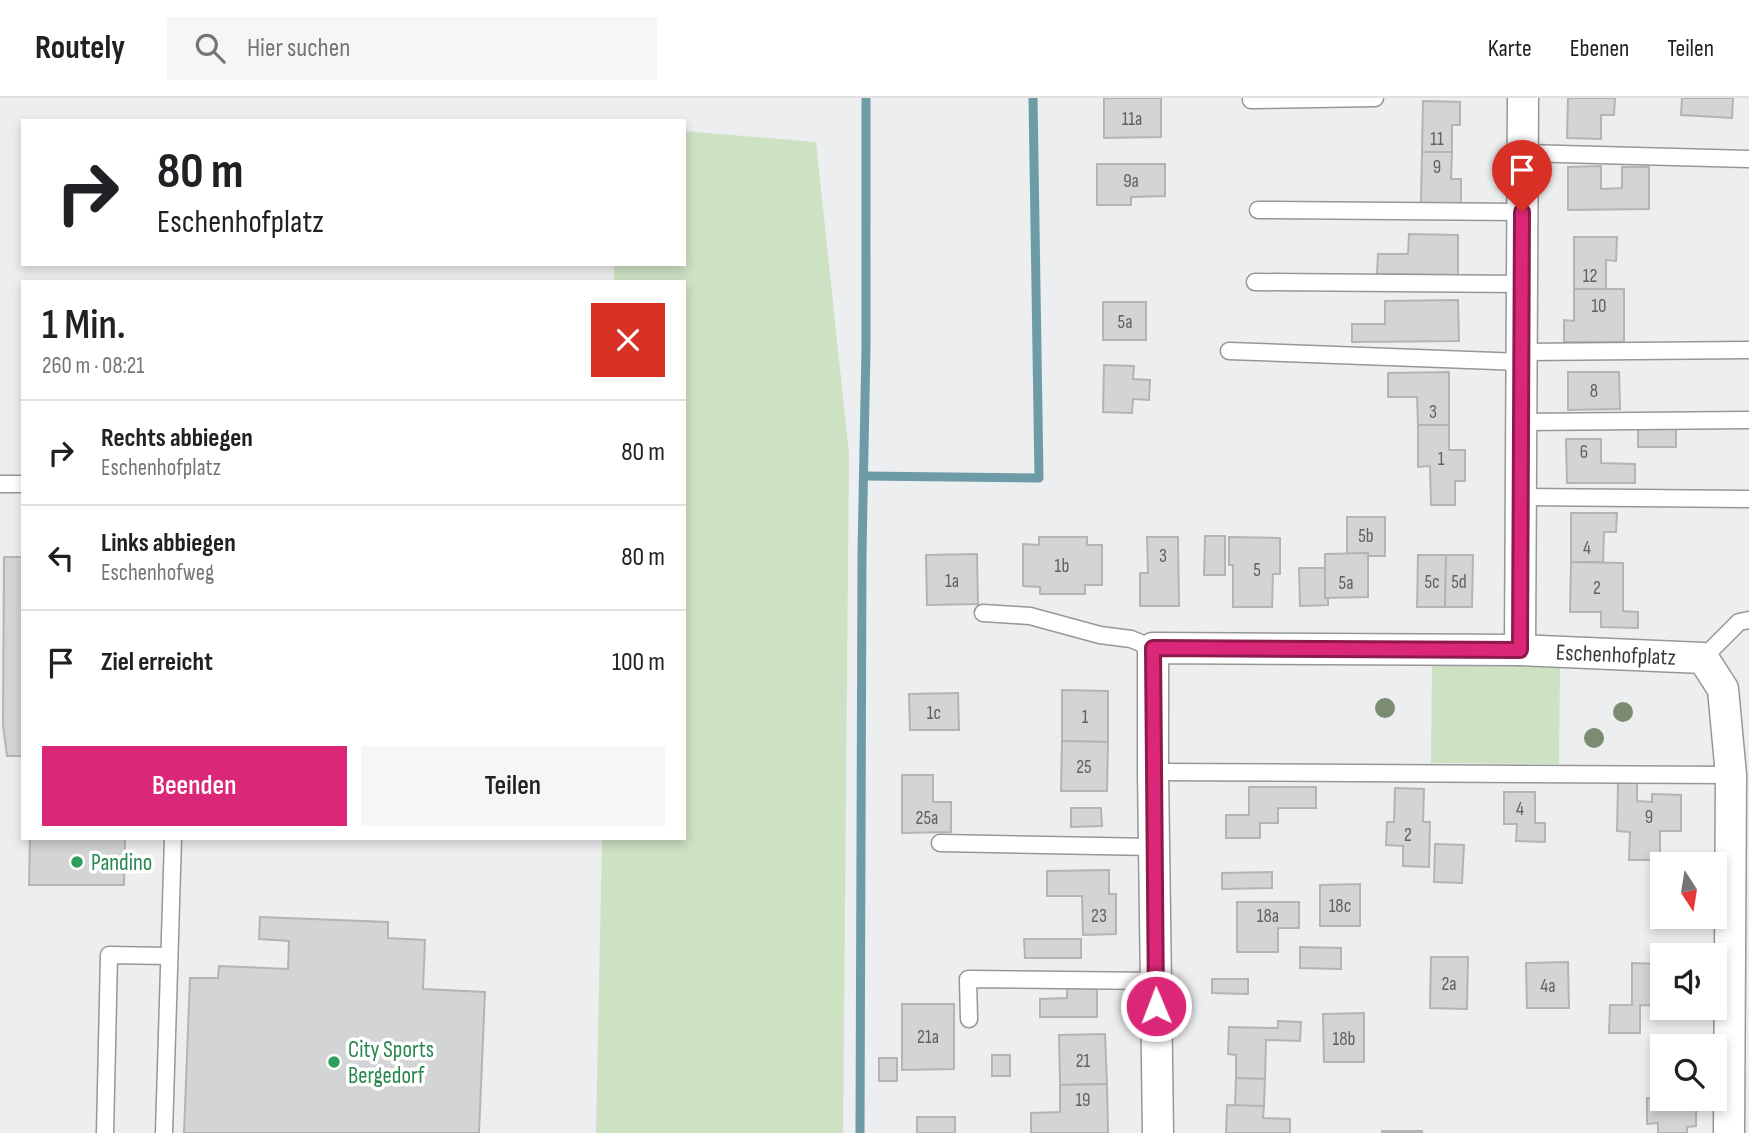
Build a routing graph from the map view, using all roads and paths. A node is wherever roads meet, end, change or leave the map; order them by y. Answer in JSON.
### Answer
{"nodes":[{"id":1,"x":1376,"y":98,"type":"edge"},
{"id":2,"x":1523,"y":98,"type":"edge"},
{"id":3,"x":1251,"y":100,"type":"edge"},
{"id":4,"x":1522,"y":153,"type":"junction"},
{"id":5,"x":1749,"y":159,"type":"edge"},
{"id":6,"x":1258,"y":210,"type":"dead end"},
{"id":7,"x":1522,"y":212,"type":"junction"},
{"id":8,"x":1255,"y":282,"type":"dead end"},
{"id":9,"x":1522,"y":284,"type":"junction"},
{"id":10,"x":1229,"y":351,"type":"dead end"},
{"id":11,"x":1749,"y":351,"type":"edge"},
{"id":12,"x":1522,"y":357,"type":"junction"},
{"id":13,"x":1749,"y":420,"type":"edge"},
{"id":14,"x":1521,"y":422,"type":"junction"},
{"id":15,"x":0,"y":484,"type":"edge"},
{"id":16,"x":21,"y":484,"type":"edge"},
{"id":17,"x":1521,"y":497,"type":"junction"},
{"id":18,"x":1749,"y":499,"type":"edge"},
{"id":19,"x":983,"y":613,"type":"dead end"},
{"id":20,"x":1749,"y":620,"type":"edge"},
{"id":21,"x":1153,"y":648,"type":"junction"},
{"id":22,"x":1520,"y":650,"type":"junction"},
{"id":23,"x":1703,"y":658,"type":"junction"},
{"id":24,"x":1153,"y":772,"type":"junction"},
{"id":25,"x":1731,"y":775,"type":"junction"},
{"id":26,"x":173,"y":840,"type":"edge"},
{"id":27,"x":940,"y":843,"type":"dead end"},
{"id":28,"x":1154,"y":847,"type":"junction"},
{"id":29,"x":169,"y":956,"type":"junction"},
{"id":30,"x":1156,"y":981,"type":"junction"},
{"id":31,"x":1739,"y":1014,"type":"edge"},
{"id":32,"x":969,"y":1019,"type":"dead end"},
{"id":33,"x":105,"y":1133,"type":"edge"},
{"id":34,"x":164,"y":1133,"type":"edge"},
{"id":35,"x":1158,"y":1133,"type":"edge"},
{"id":36,"x":1729,"y":1133,"type":"edge"}],
"edges":[{"from":1,"to":3,"type":"lane"},
{"from":2,"to":4,"type":"street"},
{"from":4,"to":5,"type":"lane"},
{"from":4,"to":7,"type":"street"},
{"from":6,"to":7,"type":"lane"},
{"from":7,"to":9,"type":"street"},
{"from":8,"to":9,"type":"lane"},
{"from":9,"to":12,"type":"street"},
{"from":10,"to":12,"type":"lane"},
{"from":11,"to":12,"type":"lane"},
{"from":12,"to":14,"type":"street"},
{"from":13,"to":14,"type":"lane"},
{"from":14,"to":17,"type":"street"},
{"from":15,"to":16,"type":"lane"},
{"from":17,"to":18,"type":"lane"},
{"from":17,"to":22,"type":"street"},
{"from":19,"to":21,"type":"lane"},
{"from":20,"to":23,"type":"lane"},
{"from":21,"to":22,"type":"street","name":"Eschenhofplatz"},
{"from":21,"to":24,"type":"street"},
{"from":22,"to":23,"type":"street","name":"Eschenhofplatz"},
{"from":23,"to":25,"type":"street"},
{"from":24,"to":25,"type":"lane"},
{"from":24,"to":28,"type":"street"},
{"from":25,"to":31,"type":"street"},
{"from":26,"to":29,"type":"lane"},
{"from":27,"to":28,"type":"lane"},
{"from":28,"to":30,"type":"street"},
{"from":29,"to":33,"type":"lane"},
{"from":29,"to":34,"type":"lane"},
{"from":30,"to":32,"type":"lane"},
{"from":30,"to":35,"type":"street"},
{"from":31,"to":36,"type":"street"}]}
